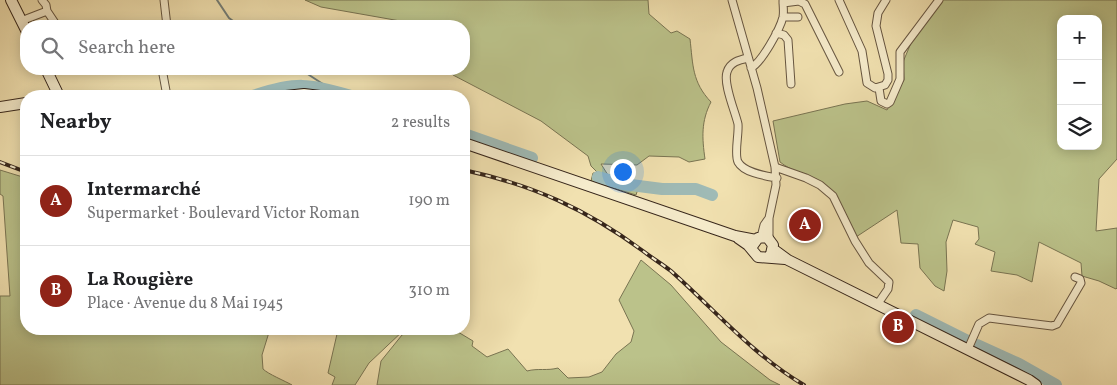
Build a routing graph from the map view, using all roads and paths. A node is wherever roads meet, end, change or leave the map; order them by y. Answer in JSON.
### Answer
{"nodes":[{"id":1,"x":11,"y":0,"type":"edge"},
{"id":2,"x":42,"y":0,"type":"edge"},
{"id":3,"x":164,"y":0,"type":"edge"},
{"id":4,"x":732,"y":0,"type":"edge"},
{"id":5,"x":839,"y":0,"type":"edge"},
{"id":6,"x":886,"y":0,"type":"edge"},
{"id":7,"x":939,"y":0,"type":"edge"},
{"id":8,"x":783,"y":2,"type":"edge"},
{"id":9,"x":47,"y":10,"type":"junction"},
{"id":10,"x":783,"y":17,"type":"junction"},
{"id":11,"x":798,"y":17,"type":"dead end"},
{"id":12,"x":21,"y":20,"type":"joint"},
{"id":13,"x":53,"y":20,"type":"edge"},
{"id":14,"x":166,"y":20,"type":"edge"},
{"id":15,"x":776,"y":33,"type":"junction"},
{"id":16,"x":748,"y":58,"type":"junction"},
{"id":17,"x":751,"y":68,"type":"junction"},
{"id":18,"x":839,"y":72,"type":"dead end"},
{"id":19,"x":49,"y":75,"type":"edge"},
{"id":20,"x":163,"y":75,"type":"edge"},
{"id":21,"x":791,"y":84,"type":"dead end"},
{"id":22,"x":879,"y":88,"type":"junction"},
{"id":23,"x":56,"y":90,"type":"edge"},
{"id":24,"x":166,"y":90,"type":"edge"},
{"id":25,"x":20,"y":104,"type":"edge"},
{"id":26,"x":0,"y":107,"type":"edge"},
{"id":27,"x":470,"y":144,"type":"edge"},
{"id":28,"x":775,"y":168,"type":"junction"},
{"id":29,"x":776,"y":178,"type":"junction"},
{"id":30,"x":735,"y":236,"type":"junction"},
{"id":31,"x":762,"y":238,"type":"junction"},
{"id":32,"x":753,"y":251,"type":"junction"},
{"id":33,"x":771,"y":253,"type":"junction"},
{"id":34,"x":1075,"y":277,"type":"dead end"},
{"id":35,"x":877,"y":305,"type":"junction"},
{"id":36,"x":968,"y":349,"type":"junction"},
{"id":37,"x":1036,"y":385,"type":"edge"}],
"edges":[{"from":1,"to":12,"type":"main road"},
{"from":2,"to":9,"type":"street"},
{"from":3,"to":14,"type":"street"},
{"from":4,"to":16,"type":"street"},
{"from":5,"to":22,"type":"street"},
{"from":6,"to":22,"type":"street"},
{"from":7,"to":22,"type":"street"},
{"from":8,"to":10,"type":"street"},
{"from":8,"to":18,"type":"street"},
{"from":9,"to":12,"type":"street"},
{"from":9,"to":13,"type":"street"},
{"from":10,"to":11,"type":"street"},
{"from":10,"to":15,"type":"street"},
{"from":15,"to":17,"type":"street"},
{"from":15,"to":21,"type":"street"},
{"from":16,"to":17,"type":"street"},
{"from":16,"to":29,"type":"street"},
{"from":17,"to":28,"type":"street"},
{"from":19,"to":23,"type":"main road"},
{"from":20,"to":24,"type":"street"},
{"from":25,"to":26,"type":"main road"},
{"from":27,"to":30,"type":"main road"},
{"from":28,"to":29,"type":"street"},
{"from":28,"to":35,"type":"street"},
{"from":29,"to":31,"type":"street"},
{"from":30,"to":31,"type":"main road"},
{"from":30,"to":32,"type":"main road"},
{"from":31,"to":32,"type":"main road"},
{"from":31,"to":33,"type":"main road"},
{"from":32,"to":33,"type":"main road"},
{"from":33,"to":35,"type":"main road"},
{"from":34,"to":36,"type":"street"},
{"from":35,"to":36,"type":"main road"},
{"from":36,"to":37,"type":"main road"}]}
